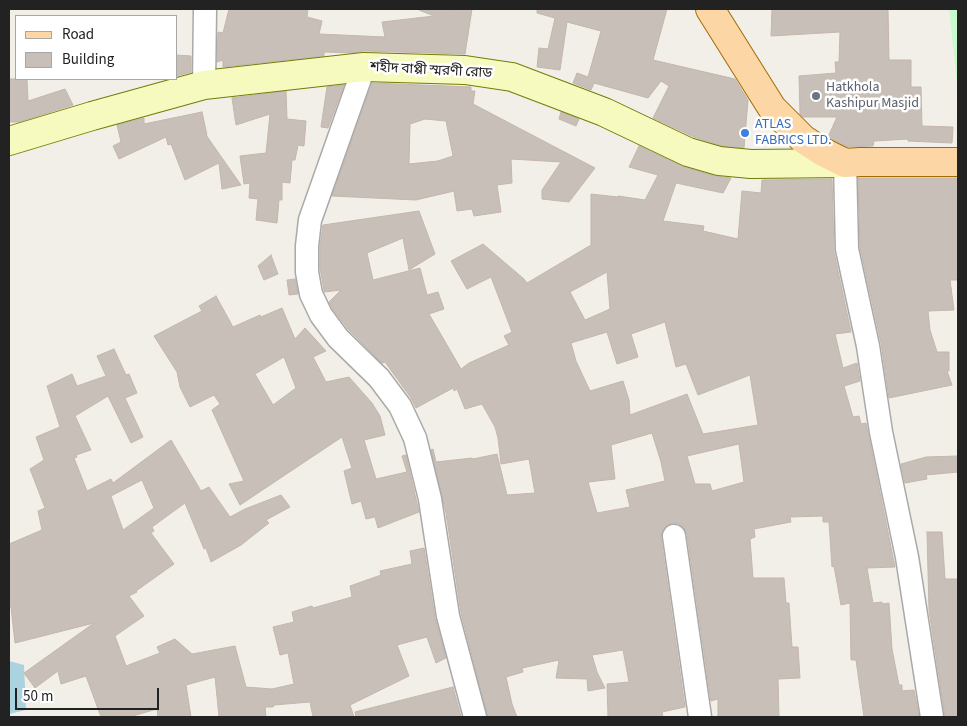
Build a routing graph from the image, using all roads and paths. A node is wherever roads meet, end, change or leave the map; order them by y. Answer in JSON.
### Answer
{"nodes":[{"id":1,"x":205,"y":9,"type":"edge"},
{"id":2,"x":710,"y":9,"type":"edge"},
{"id":3,"x":364,"y":68,"type":"junction"},
{"id":4,"x":204,"y":85,"type":"junction"},
{"id":5,"x":9,"y":142,"type":"edge"},
{"id":6,"x":845,"y":162,"type":"junction"},
{"id":7,"x":958,"y":162,"type":"edge"},
{"id":8,"x":674,"y":536,"type":"dead end"},
{"id":9,"x":475,"y":717,"type":"edge"},
{"id":10,"x":700,"y":717,"type":"edge"},
{"id":11,"x":932,"y":717,"type":"edge"}],
"edges":[{"from":1,"to":4,"type":"street"},
{"from":2,"to":6,"type":"main road"},
{"from":3,"to":4,"type":"street","name":"শহীদ বাপ্পী স্মরণী রোড"},
{"from":3,"to":6,"type":"street","name":"শহীদ বাপ্পী স্মরণী রোড"},
{"from":3,"to":9,"type":"street"},
{"from":4,"to":5,"type":"street","name":"শহীদ বাপ্পী স্মরণী রোড"},
{"from":6,"to":7,"type":"main road"},
{"from":6,"to":11,"type":"street"},
{"from":8,"to":10,"type":"street"}]}
